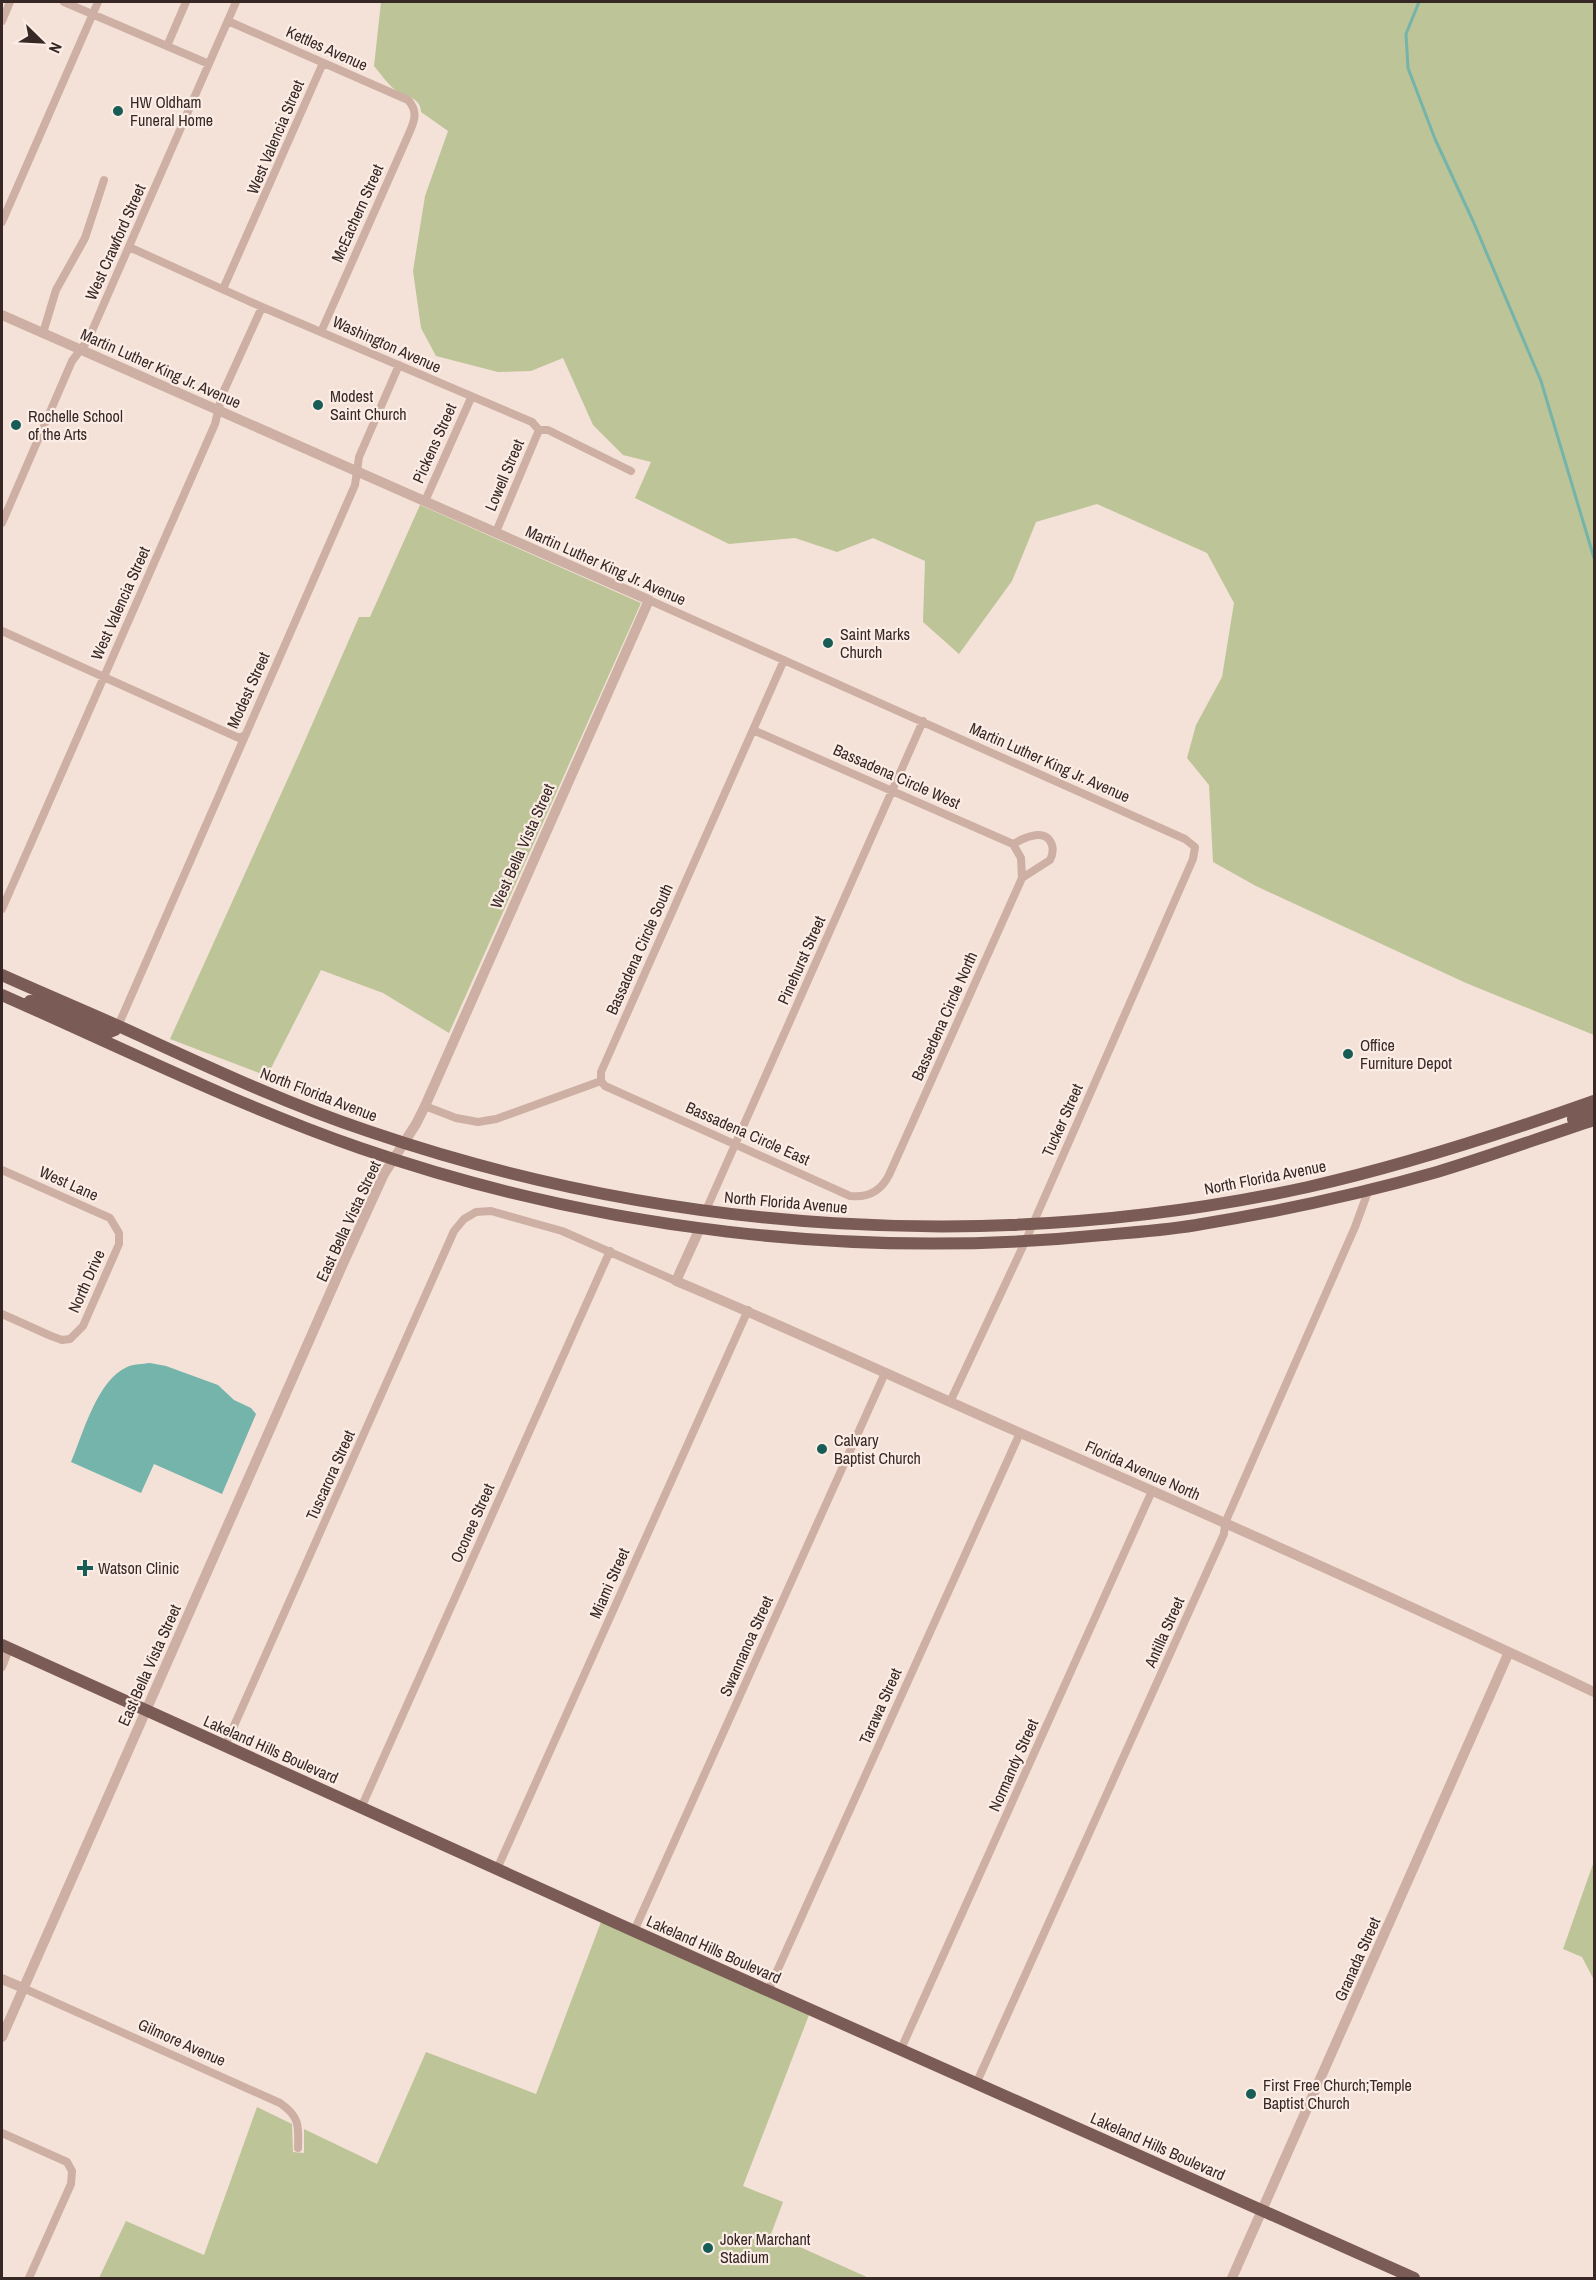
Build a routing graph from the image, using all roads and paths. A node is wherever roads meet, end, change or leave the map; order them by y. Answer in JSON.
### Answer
{"nodes":[{"id":1,"x":10,"y":2,"type":"edge"},
{"id":2,"x":64,"y":2,"type":"edge"},
{"id":3,"x":98,"y":2,"type":"edge"},
{"id":4,"x":186,"y":2,"type":"edge"},
{"id":5,"x":236,"y":2,"type":"edge"},
{"id":6,"x":93,"y":14,"type":"junction"},
{"id":7,"x":2,"y":21,"type":"edge"},
{"id":8,"x":228,"y":21,"type":"junction"},
{"id":9,"x":167,"y":46,"type":"junction"},
{"id":10,"x":323,"y":63,"type":"junction"},
{"id":11,"x":209,"y":64,"type":"junction"},
{"id":12,"x":413,"y":106,"type":"joint"},
{"id":13,"x":104,"y":180,"type":"dead end"},
{"id":14,"x":2,"y":222,"type":"edge"},
{"id":15,"x":129,"y":247,"type":"junction"},
{"id":16,"x":223,"y":289,"type":"junction"},
{"id":17,"x":262,"y":307,"type":"junction"},
{"id":18,"x":2,"y":315,"type":"edge"},
{"id":19,"x":321,"y":332,"type":"junction"},
{"id":20,"x":43,"y":333,"type":"junction"},
{"id":21,"x":80,"y":349,"type":"junction"},
{"id":22,"x":399,"y":365,"type":"junction"},
{"id":23,"x":471,"y":398,"type":"junction"},
{"id":24,"x":219,"y":410,"type":"junction"},
{"id":25,"x":539,"y":430,"type":"junction"},
{"id":26,"x":357,"y":471,"type":"junction"},
{"id":27,"x":631,"y":471,"type":"dead end"},
{"id":28,"x":425,"y":501,"type":"junction"},
{"id":29,"x":2,"y":523,"type":"edge"},
{"id":30,"x":496,"y":532,"type":"junction"},
{"id":31,"x":649,"y":600,"type":"junction"},
{"id":32,"x":2,"y":631,"type":"edge"},
{"id":33,"x":784,"y":660,"type":"junction"},
{"id":34,"x":103,"y":677,"type":"junction"},
{"id":35,"x":923,"y":721,"type":"junction"},
{"id":36,"x":753,"y":730,"type":"junction"},
{"id":37,"x":245,"y":735,"type":"junction"},
{"id":38,"x":893,"y":790,"type":"junction"},
{"id":39,"x":1013,"y":844,"type":"junction"},
{"id":40,"x":1195,"y":847,"type":"joint"},
{"id":41,"x":1022,"y":878,"type":"junction"},
{"id":42,"x":2,"y":909,"type":"edge"},
{"id":43,"x":2,"y":975,"type":"edge"},
{"id":44,"x":6,"y":997,"type":"edge"},
{"id":45,"x":118,"y":1026,"type":"junction"},
{"id":46,"x":601,"y":1081,"type":"junction"},
{"id":47,"x":1594,"y":1101,"type":"edge"},
{"id":48,"x":425,"y":1106,"type":"junction"},
{"id":49,"x":1594,"y":1111,"type":"edge"},
{"id":50,"x":1594,"y":1120,"type":"edge"},
{"id":51,"x":404,"y":1143,"type":"junction"},
{"id":52,"x":736,"y":1144,"type":"junction"},
{"id":53,"x":1448,"y":1150,"type":"junction"},
{"id":54,"x":1492,"y":1154,"type":"junction"},
{"id":55,"x":394,"y":1159,"type":"junction"},
{"id":56,"x":2,"y":1170,"type":"edge"},
{"id":57,"x":884,"y":1184,"type":"joint"},
{"id":58,"x":1369,"y":1190,"type":"junction"},
{"id":59,"x":1299,"y":1205,"type":"junction"},
{"id":60,"x":706,"y":1210,"type":"junction"},
{"id":61,"x":1033,"y":1223,"type":"junction"},
{"id":62,"x":700,"y":1228,"type":"junction"},
{"id":63,"x":118,"y":1230,"type":"joint"},
{"id":64,"x":1025,"y":1242,"type":"junction"},
{"id":65,"x":610,"y":1251,"type":"junction"},
{"id":66,"x":676,"y":1281,"type":"junction"},
{"id":67,"x":748,"y":1310,"type":"junction"},
{"id":68,"x":2,"y":1314,"type":"edge"},
{"id":69,"x":885,"y":1373,"type":"junction"},
{"id":70,"x":950,"y":1402,"type":"junction"},
{"id":71,"x":1020,"y":1432,"type":"junction"},
{"id":72,"x":1152,"y":1491,"type":"junction"},
{"id":73,"x":1225,"y":1523,"type":"junction"},
{"id":74,"x":5,"y":1647,"type":"edge"},
{"id":75,"x":1509,"y":1652,"type":"junction"},
{"id":76,"x":2,"y":1667,"type":"edge"},
{"id":77,"x":1594,"y":1692,"type":"edge"},
{"id":78,"x":145,"y":1709,"type":"junction"},
{"id":79,"x":225,"y":1746,"type":"junction"},
{"id":80,"x":361,"y":1808,"type":"junction"},
{"id":81,"x":497,"y":1869,"type":"junction"},
{"id":82,"x":634,"y":1931,"type":"junction"},
{"id":83,"x":2,"y":1979,"type":"edge"},
{"id":84,"x":23,"y":1988,"type":"junction"},
{"id":85,"x":768,"y":1991,"type":"junction"},
{"id":86,"x":2,"y":2037,"type":"edge"},
{"id":87,"x":901,"y":2049,"type":"junction"},
{"id":88,"x":976,"y":2084,"type":"junction"},
{"id":89,"x":2,"y":2133,"type":"edge"},
{"id":90,"x":298,"y":2148,"type":"dead end"},
{"id":91,"x":1262,"y":2210,"type":"junction"},
{"id":92,"x":28,"y":2278,"type":"edge"},
{"id":93,"x":1232,"y":2278,"type":"edge"},
{"id":94,"x":1414,"y":2278,"type":"edge"}],
"edges":[{"from":1,"to":7,"type":"street"},
{"from":2,"to":6,"type":"street"},
{"from":3,"to":6,"type":"street"},
{"from":4,"to":9,"type":"street"},
{"from":5,"to":8,"type":"street","name":"West Crawford Street"},
{"from":6,"to":9,"type":"street"},
{"from":6,"to":14,"type":"street"},
{"from":8,"to":10,"type":"street","name":"Kettles Avenue"},
{"from":8,"to":11,"type":"street","name":"West Crawford Street"},
{"from":9,"to":11,"type":"street"},
{"from":10,"to":12,"type":"street","name":"Kettles Avenue"},
{"from":10,"to":16,"type":"street","name":"West Valencia Street"},
{"from":11,"to":15,"type":"street","name":"West Crawford Street"},
{"from":12,"to":19,"type":"street","name":"McEachern Street"},
{"from":13,"to":20,"type":"street"},
{"from":15,"to":16,"type":"street","name":"Washington Avenue"},
{"from":15,"to":21,"type":"street","name":"West Crawford Street"},
{"from":16,"to":17,"type":"street","name":"Washington Avenue"},
{"from":17,"to":19,"type":"street","name":"Washington Avenue"},
{"from":17,"to":24,"type":"street","name":"West Valencia Street"},
{"from":18,"to":20,"type":"street","name":"Martin Luther King Jr. Avenue"},
{"from":19,"to":22,"type":"street","name":"Washington Avenue"},
{"from":20,"to":21,"type":"street","name":"Martin Luther King Jr. Avenue"},
{"from":21,"to":24,"type":"street","name":"Martin Luther King Jr. Avenue"},
{"from":21,"to":29,"type":"street","name":"West Crawford Street"},
{"from":22,"to":23,"type":"street","name":"Washington Avenue"},
{"from":22,"to":26,"type":"street","name":"Modest Street"},
{"from":23,"to":25,"type":"street","name":"Washington Avenue"},
{"from":23,"to":28,"type":"street","name":"Pickens Street"},
{"from":24,"to":26,"type":"street","name":"Martin Luther King Jr. Avenue"},
{"from":24,"to":34,"type":"street","name":"West Valencia Street"},
{"from":25,"to":27,"type":"street","name":"Washington Avenue"},
{"from":25,"to":30,"type":"street","name":"Lowell Street"},
{"from":26,"to":28,"type":"street","name":"Martin Luther King Jr. Avenue"},
{"from":26,"to":37,"type":"street","name":"Modest Street"},
{"from":28,"to":30,"type":"street","name":"Martin Luther King Jr. Avenue"},
{"from":30,"to":31,"type":"street","name":"Martin Luther King Jr. Avenue"},
{"from":31,"to":33,"type":"street","name":"Martin Luther King Jr. Avenue"},
{"from":31,"to":48,"type":"street","name":"West Bella Vista Street"},
{"from":32,"to":34,"type":"street"},
{"from":33,"to":35,"type":"street","name":"Martin Luther King Jr. Avenue"},
{"from":33,"to":36,"type":"street","name":"Bassadena Circle South"},
{"from":34,"to":37,"type":"street"},
{"from":34,"to":42,"type":"street","name":"West Valencia Street"},
{"from":35,"to":38,"type":"street","name":"Pinehurst Street"},
{"from":35,"to":40,"type":"street","name":"Martin Luther King Jr. Avenue"},
{"from":36,"to":38,"type":"street","name":"Bassadena Circle West"},
{"from":36,"to":46,"type":"street","name":"Bassadena Circle South"},
{"from":37,"to":45,"type":"street","name":"Modest Street"},
{"from":38,"to":39,"type":"street","name":"Bassadena Circle West"},
{"from":38,"to":52,"type":"street","name":"Pinehurst Street"},
{"from":39,"to":41,"type":"street","name":"Bassedena Circle North"},
{"from":39,"to":41,"type":"street"},
{"from":40,"to":61,"type":"street","name":"Tucker Street"},
{"from":41,"to":57,"type":"street","name":"Bassedena Circle North"},
{"from":43,"to":45,"type":"main road","name":"North Florida Avenue"},
{"from":44,"to":45,"type":"main road"},
{"from":44,"to":55,"type":"main road","name":"North Florida Avenue"},
{"from":45,"to":51,"type":"main road","name":"North Florida Avenue"},
{"from":46,"to":48,"type":"street"},
{"from":46,"to":52,"type":"street","name":"Bassadena Circle East"},
{"from":47,"to":53,"type":"main road","name":"North Florida Avenue"},
{"from":48,"to":51,"type":"street","name":"West Bella Vista Street"},
{"from":49,"to":54,"type":"main road"},
{"from":50,"to":54,"type":"main road","name":"North Florida Avenue"},
{"from":51,"to":55,"type":"street","name":"East Bella Vista Street"},
{"from":51,"to":60,"type":"main road","name":"North Florida Avenue"},
{"from":52,"to":57,"type":"street","name":"Bassadena Circle East"},
{"from":52,"to":60,"type":"street","name":"Pinehurst Street"},
{"from":53,"to":59,"type":"main road"},
{"from":53,"to":61,"type":"main road","name":"North Florida Avenue"},
{"from":54,"to":58,"type":"main road","name":"North Florida Avenue"},
{"from":55,"to":62,"type":"main road","name":"North Florida Avenue"},
{"from":55,"to":78,"type":"street","name":"East Bella Vista Street"},
{"from":56,"to":63,"type":"street","name":"West Lane"},
{"from":58,"to":59,"type":"main road","name":"North Florida Avenue"},
{"from":58,"to":73,"type":"street","name":"Antilla Street"},
{"from":59,"to":64,"type":"main road","name":"North Florida Avenue"},
{"from":60,"to":61,"type":"main road","name":"North Florida Avenue"},
{"from":61,"to":64,"type":"street","name":"Tucker Street"},
{"from":62,"to":64,"type":"main road","name":"North Florida Avenue"},
{"from":62,"to":66,"type":"street"},
{"from":63,"to":68,"type":"street","name":"North Drive"},
{"from":64,"to":70,"type":"street","name":"Tucker Street"},
{"from":65,"to":66,"type":"street"},
{"from":65,"to":79,"type":"street","name":"Tuscarora Street"},
{"from":65,"to":80,"type":"street","name":"Oconee Street"},
{"from":66,"to":67,"type":"street","name":"Florida Avenue North"},
{"from":67,"to":69,"type":"street","name":"Florida Avenue North"},
{"from":67,"to":81,"type":"street","name":"Miami Street"},
{"from":69,"to":70,"type":"street","name":"Florida Avenue North"},
{"from":69,"to":82,"type":"street","name":"Swannanoa Street"},
{"from":70,"to":71,"type":"street","name":"Florida Avenue North"},
{"from":71,"to":72,"type":"street","name":"Florida Avenue North"},
{"from":71,"to":85,"type":"street","name":"Tarawa Street"},
{"from":72,"to":73,"type":"street","name":"Florida Avenue North"},
{"from":72,"to":87,"type":"street","name":"Normandy Street"},
{"from":73,"to":75,"type":"street","name":"Florida Avenue North"},
{"from":73,"to":88,"type":"street","name":"Antilla Street"},
{"from":74,"to":76,"type":"street"},
{"from":74,"to":78,"type":"main road","name":"Lakeland Hills Boulevard"},
{"from":75,"to":77,"type":"street","name":"Florida Avenue North"},
{"from":75,"to":91,"type":"street","name":"Granada Street"},
{"from":78,"to":79,"type":"main road","name":"Lakeland Hills Boulevard"},
{"from":78,"to":84,"type":"street","name":"East Bella Vista Street"},
{"from":79,"to":80,"type":"main road","name":"Lakeland Hills Boulevard"},
{"from":80,"to":81,"type":"main road","name":"Lakeland Hills Boulevard"},
{"from":81,"to":82,"type":"main road","name":"Lakeland Hills Boulevard"},
{"from":82,"to":85,"type":"main road","name":"Lakeland Hills Boulevard"},
{"from":83,"to":84,"type":"street"},
{"from":84,"to":86,"type":"street","name":"East Bella Vista Street"},
{"from":84,"to":90,"type":"street","name":"Gilmore Avenue"},
{"from":85,"to":87,"type":"main road","name":"Lakeland Hills Boulevard"},
{"from":87,"to":88,"type":"main road","name":"Lakeland Hills Boulevard"},
{"from":88,"to":91,"type":"main road","name":"Lakeland Hills Boulevard"},
{"from":89,"to":92,"type":"street"},
{"from":91,"to":93,"type":"street","name":"Granada Street"},
{"from":91,"to":94,"type":"main road","name":"Lakeland Hills Boulevard"}]}
